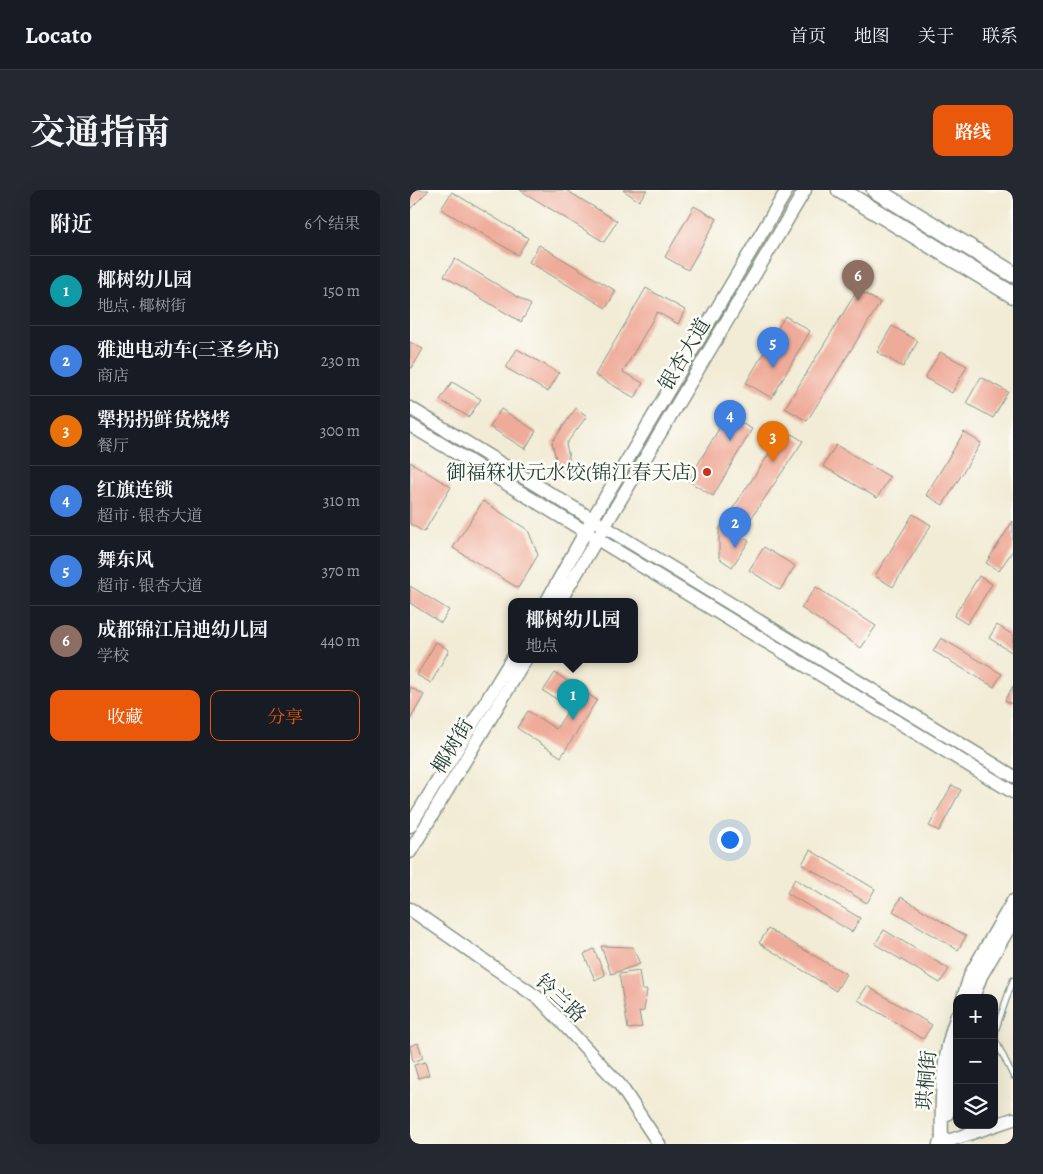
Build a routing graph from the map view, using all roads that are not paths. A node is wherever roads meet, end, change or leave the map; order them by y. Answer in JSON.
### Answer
{"nodes":[{"id":1,"x":787,"y":190,"type":"edge"},
{"id":2,"x":805,"y":190,"type":"edge"},
{"id":3,"x":840,"y":190,"type":"edge"},
{"id":4,"x":875,"y":190,"type":"edge"},
{"id":5,"x":1013,"y":274,"type":"edge"},
{"id":6,"x":1013,"y":295,"type":"edge"},
{"id":7,"x":410,"y":408,"type":"edge"},
{"id":8,"x":410,"y":425,"type":"edge"},
{"id":9,"x":592,"y":518,"type":"junction"},
{"id":10,"x":605,"y":526,"type":"junction"},
{"id":11,"x":585,"y":532,"type":"junction"},
{"id":12,"x":597,"y":539,"type":"junction"},
{"id":13,"x":549,"y":598,"type":"edge"},
{"id":14,"x":562,"y":598,"type":"edge"},
{"id":15,"x":510,"y":663,"type":"edge"},
{"id":16,"x":524,"y":663,"type":"edge"},
{"id":17,"x":1013,"y":776,"type":"edge"},
{"id":18,"x":1013,"y":792,"type":"edge"},
{"id":19,"x":410,"y":826,"type":"edge"},
{"id":20,"x":410,"y":852,"type":"edge"},
{"id":21,"x":1013,"y":901,"type":"edge"},
{"id":22,"x":410,"y":909,"type":"edge"},
{"id":23,"x":1013,"y":921,"type":"edge"},
{"id":24,"x":1013,"y":980,"type":"edge"},
{"id":25,"x":964,"y":994,"type":"edge"},
{"id":26,"x":974,"y":994,"type":"edge"},
{"id":27,"x":953,"y":1025,"type":"edge"},
{"id":28,"x":953,"y":1071,"type":"edge"},
{"id":29,"x":1013,"y":1076,"type":"edge"},
{"id":30,"x":1013,"y":1119,"type":"edge"},
{"id":31,"x":659,"y":1144,"type":"edge"},
{"id":32,"x":941,"y":1144,"type":"edge"}],
"edges":[{"from":1,"to":9,"type":"street","name":"银杏大道"},
{"from":2,"to":10,"type":"street","name":"银杏大道"},
{"from":3,"to":6,"type":"highway"},
{"from":4,"to":5,"type":"highway"},
{"from":7,"to":9,"type":"street"},
{"from":8,"to":11,"type":"street"},
{"from":9,"to":10,"type":"street"},
{"from":9,"to":11,"type":"street","name":"银杏大道"},
{"from":10,"to":12,"type":"street","name":"银杏大道"},
{"from":10,"to":17,"type":"street"},
{"from":11,"to":12,"type":"street"},
{"from":11,"to":13,"type":"street"},
{"from":12,"to":14,"type":"street"},
{"from":12,"to":18,"type":"street"},
{"from":15,"to":19,"type":"street","name":"椰树街"},
{"from":16,"to":20,"type":"street","name":"椰树街"},
{"from":21,"to":25,"type":"street"},
{"from":22,"to":31,"type":"street","name":"铃兰路"},
{"from":23,"to":26,"type":"street"},
{"from":24,"to":29,"type":"lane"},
{"from":27,"to":32,"type":"street","name":"珙桐街"},
{"from":28,"to":32,"type":"street","name":"珙桐街"},
{"from":30,"to":32,"type":"street"}]}
